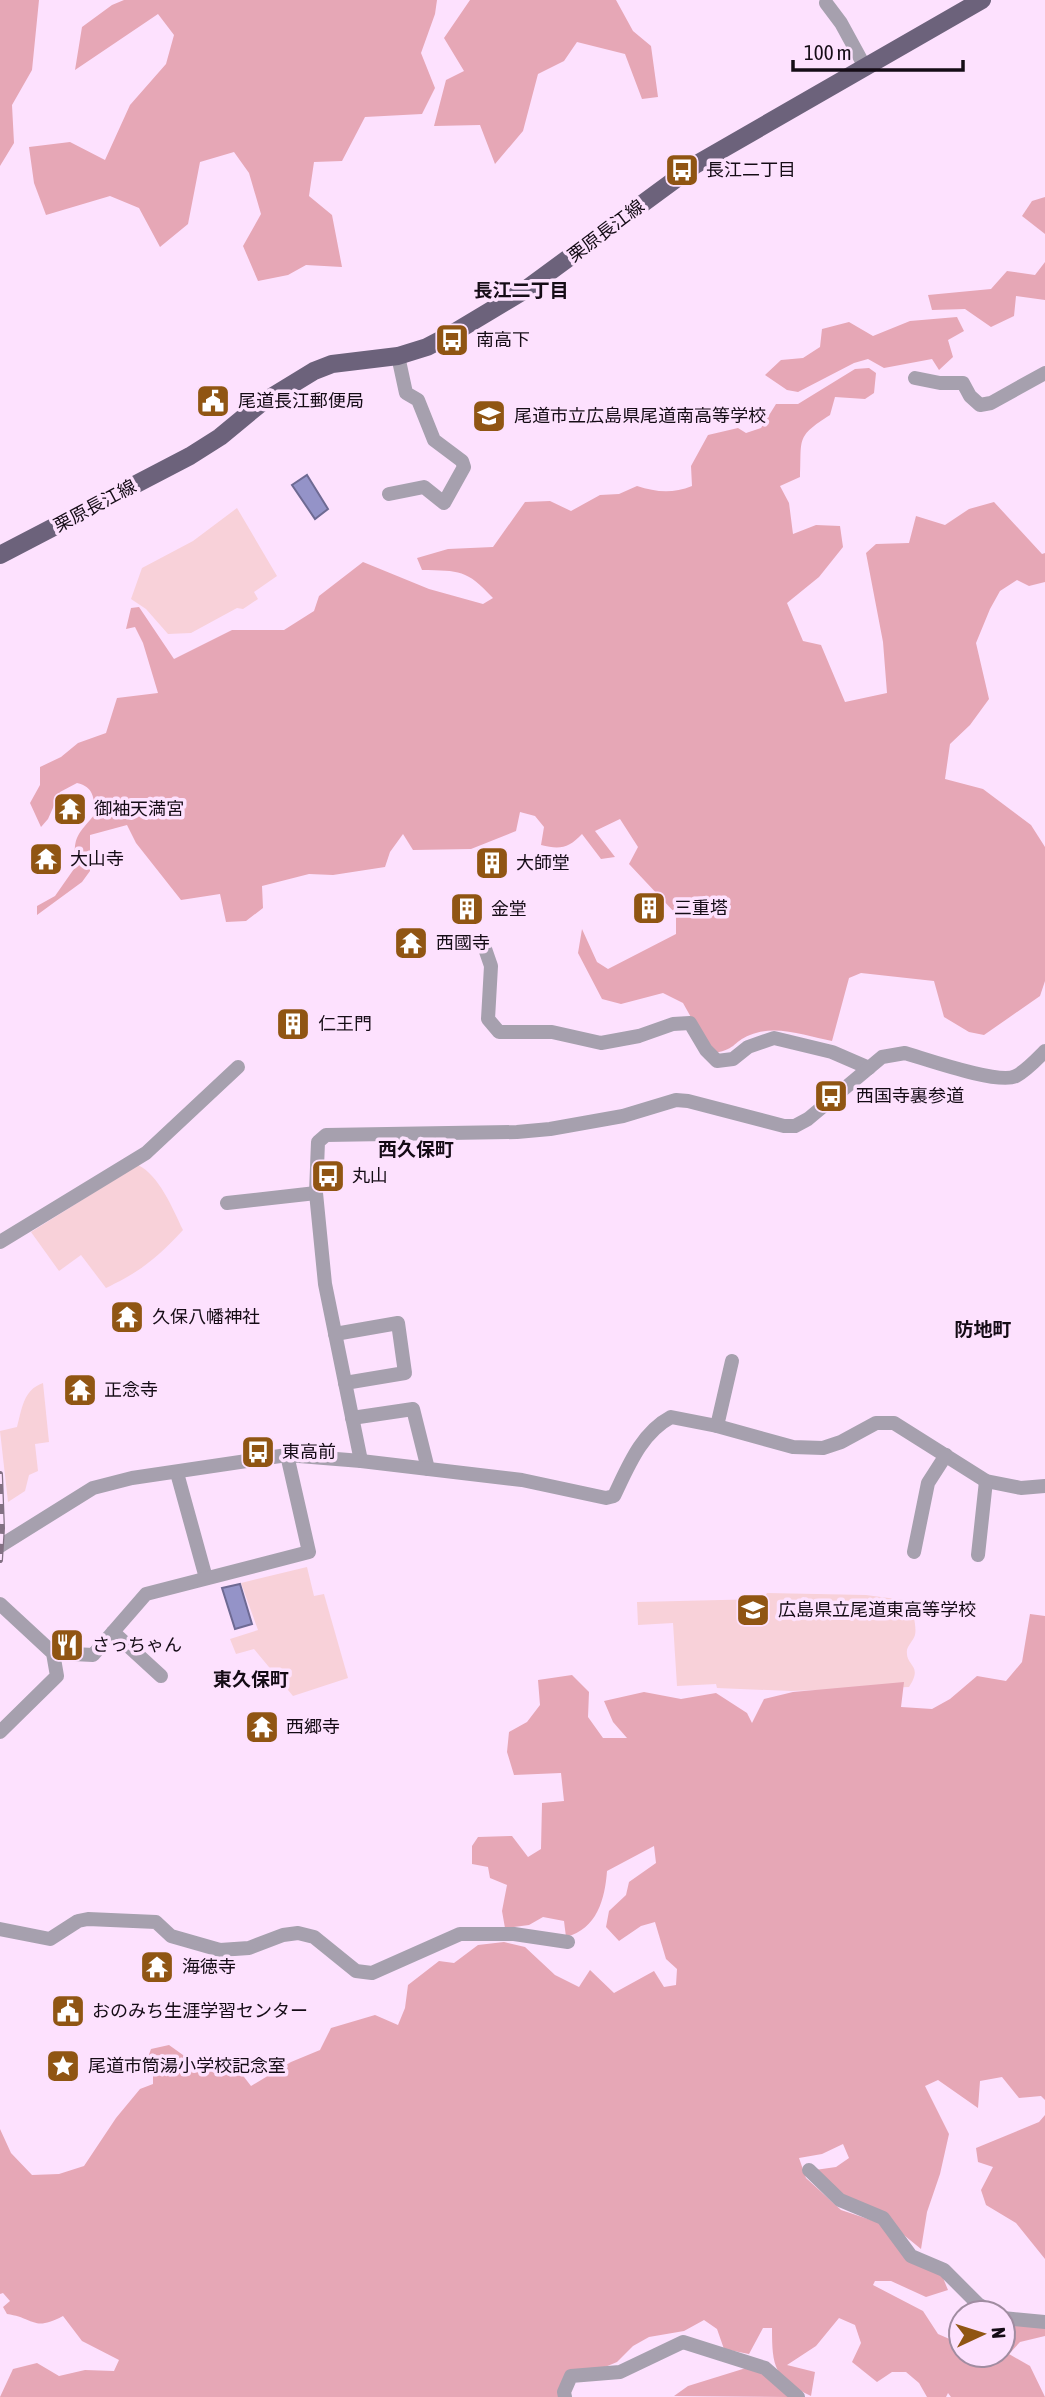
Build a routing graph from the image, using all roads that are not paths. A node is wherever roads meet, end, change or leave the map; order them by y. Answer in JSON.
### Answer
{"nodes":[{"id":1,"x":982,"y":0,"type":"edge"},
{"id":2,"x":826,"y":3,"type":"dead end"},
{"id":3,"x":865,"y":67,"type":"junction"},
{"id":4,"x":398,"y":356,"type":"junction"},
{"id":5,"x":1045,"y":373,"type":"edge"},
{"id":6,"x":915,"y":378,"type":"dead end"},
{"id":7,"x":389,"y":494,"type":"dead end"},
{"id":8,"x":0,"y":555,"type":"edge"},
{"id":9,"x":482,"y":940,"type":"dead end"},
{"id":10,"x":1045,"y":1051,"type":"edge"},
{"id":11,"x":238,"y":1067,"type":"dead end"},
{"id":12,"x":870,"y":1068,"type":"junction"},
{"id":13,"x":316,"y":1193,"type":"junction"},
{"id":14,"x":227,"y":1203,"type":"dead end"},
{"id":15,"x":0,"y":1242,"type":"edge"},
{"id":16,"x":335,"y":1334,"type":"junction"},
{"id":17,"x":732,"y":1360,"type":"dead end"},
{"id":18,"x":345,"y":1383,"type":"junction"},
{"id":19,"x":352,"y":1418,"type":"junction"},
{"id":20,"x":717,"y":1426,"type":"junction"},
{"id":21,"x":287,"y":1455,"type":"junction"},
{"id":22,"x":946,"y":1455,"type":"junction"},
{"id":23,"x":361,"y":1461,"type":"junction"},
{"id":24,"x":428,"y":1469,"type":"junction"},
{"id":25,"x":177,"y":1473,"type":"junction"},
{"id":26,"x":986,"y":1481,"type":"junction"},
{"id":27,"x":1045,"y":1486,"type":"edge"},
{"id":28,"x":0,"y":1546,"type":"edge"},
{"id":29,"x":914,"y":1552,"type":"dead end"},
{"id":30,"x":978,"y":1555,"type":"dead end"},
{"id":31,"x":206,"y":1578,"type":"junction"},
{"id":32,"x":0,"y":1604,"type":"edge"},
{"id":33,"x":113,"y":1632,"type":"junction"},
{"id":34,"x":53,"y":1653,"type":"junction"},
{"id":35,"x":160,"y":1676,"type":"dead end"},
{"id":36,"x":0,"y":1732,"type":"edge"},
{"id":37,"x":0,"y":1929,"type":"edge"},
{"id":38,"x":568,"y":1942,"type":"dead end"},
{"id":39,"x":809,"y":2170,"type":"dead end"},
{"id":40,"x":973,"y":2299,"type":"edge"},
{"id":41,"x":1017,"y":2319,"type":"edge"},
{"id":42,"x":1045,"y":2322,"type":"edge"},
{"id":43,"x":565,"y":2397,"type":"edge"},
{"id":44,"x":798,"y":2397,"type":"edge"}],
"edges":[{"from":1,"to":3,"type":"main road","name":"栗原長江線"},
{"from":2,"to":3,"type":"street"},
{"from":3,"to":4,"type":"main road","name":"栗原長江線"},
{"from":4,"to":7,"type":"street"},
{"from":4,"to":8,"type":"main road","name":"栗原長江線"},
{"from":5,"to":6,"type":"street"},
{"from":9,"to":12,"type":"street"},
{"from":10,"to":12,"type":"street"},
{"from":11,"to":15,"type":"street"},
{"from":12,"to":13,"type":"street"},
{"from":13,"to":14,"type":"street"},
{"from":13,"to":16,"type":"street"},
{"from":16,"to":18,"type":"street"},
{"from":16,"to":18,"type":"street"},
{"from":17,"to":20,"type":"street"},
{"from":18,"to":19,"type":"street"},
{"from":19,"to":23,"type":"street"},
{"from":19,"to":24,"type":"street"},
{"from":20,"to":22,"type":"street"},
{"from":20,"to":24,"type":"street"},
{"from":21,"to":23,"type":"street"},
{"from":21,"to":25,"type":"street"},
{"from":21,"to":31,"type":"street"},
{"from":22,"to":26,"type":"street"},
{"from":22,"to":29,"type":"street"},
{"from":23,"to":24,"type":"street"},
{"from":25,"to":28,"type":"street"},
{"from":25,"to":31,"type":"street"},
{"from":26,"to":27,"type":"street"},
{"from":26,"to":30,"type":"street"},
{"from":31,"to":33,"type":"street"},
{"from":32,"to":34,"type":"street"},
{"from":33,"to":34,"type":"street"},
{"from":33,"to":35,"type":"street"},
{"from":34,"to":36,"type":"street"},
{"from":37,"to":38,"type":"street"},
{"from":39,"to":40,"type":"street"},
{"from":41,"to":42,"type":"street"},
{"from":43,"to":44,"type":"street"}]}
